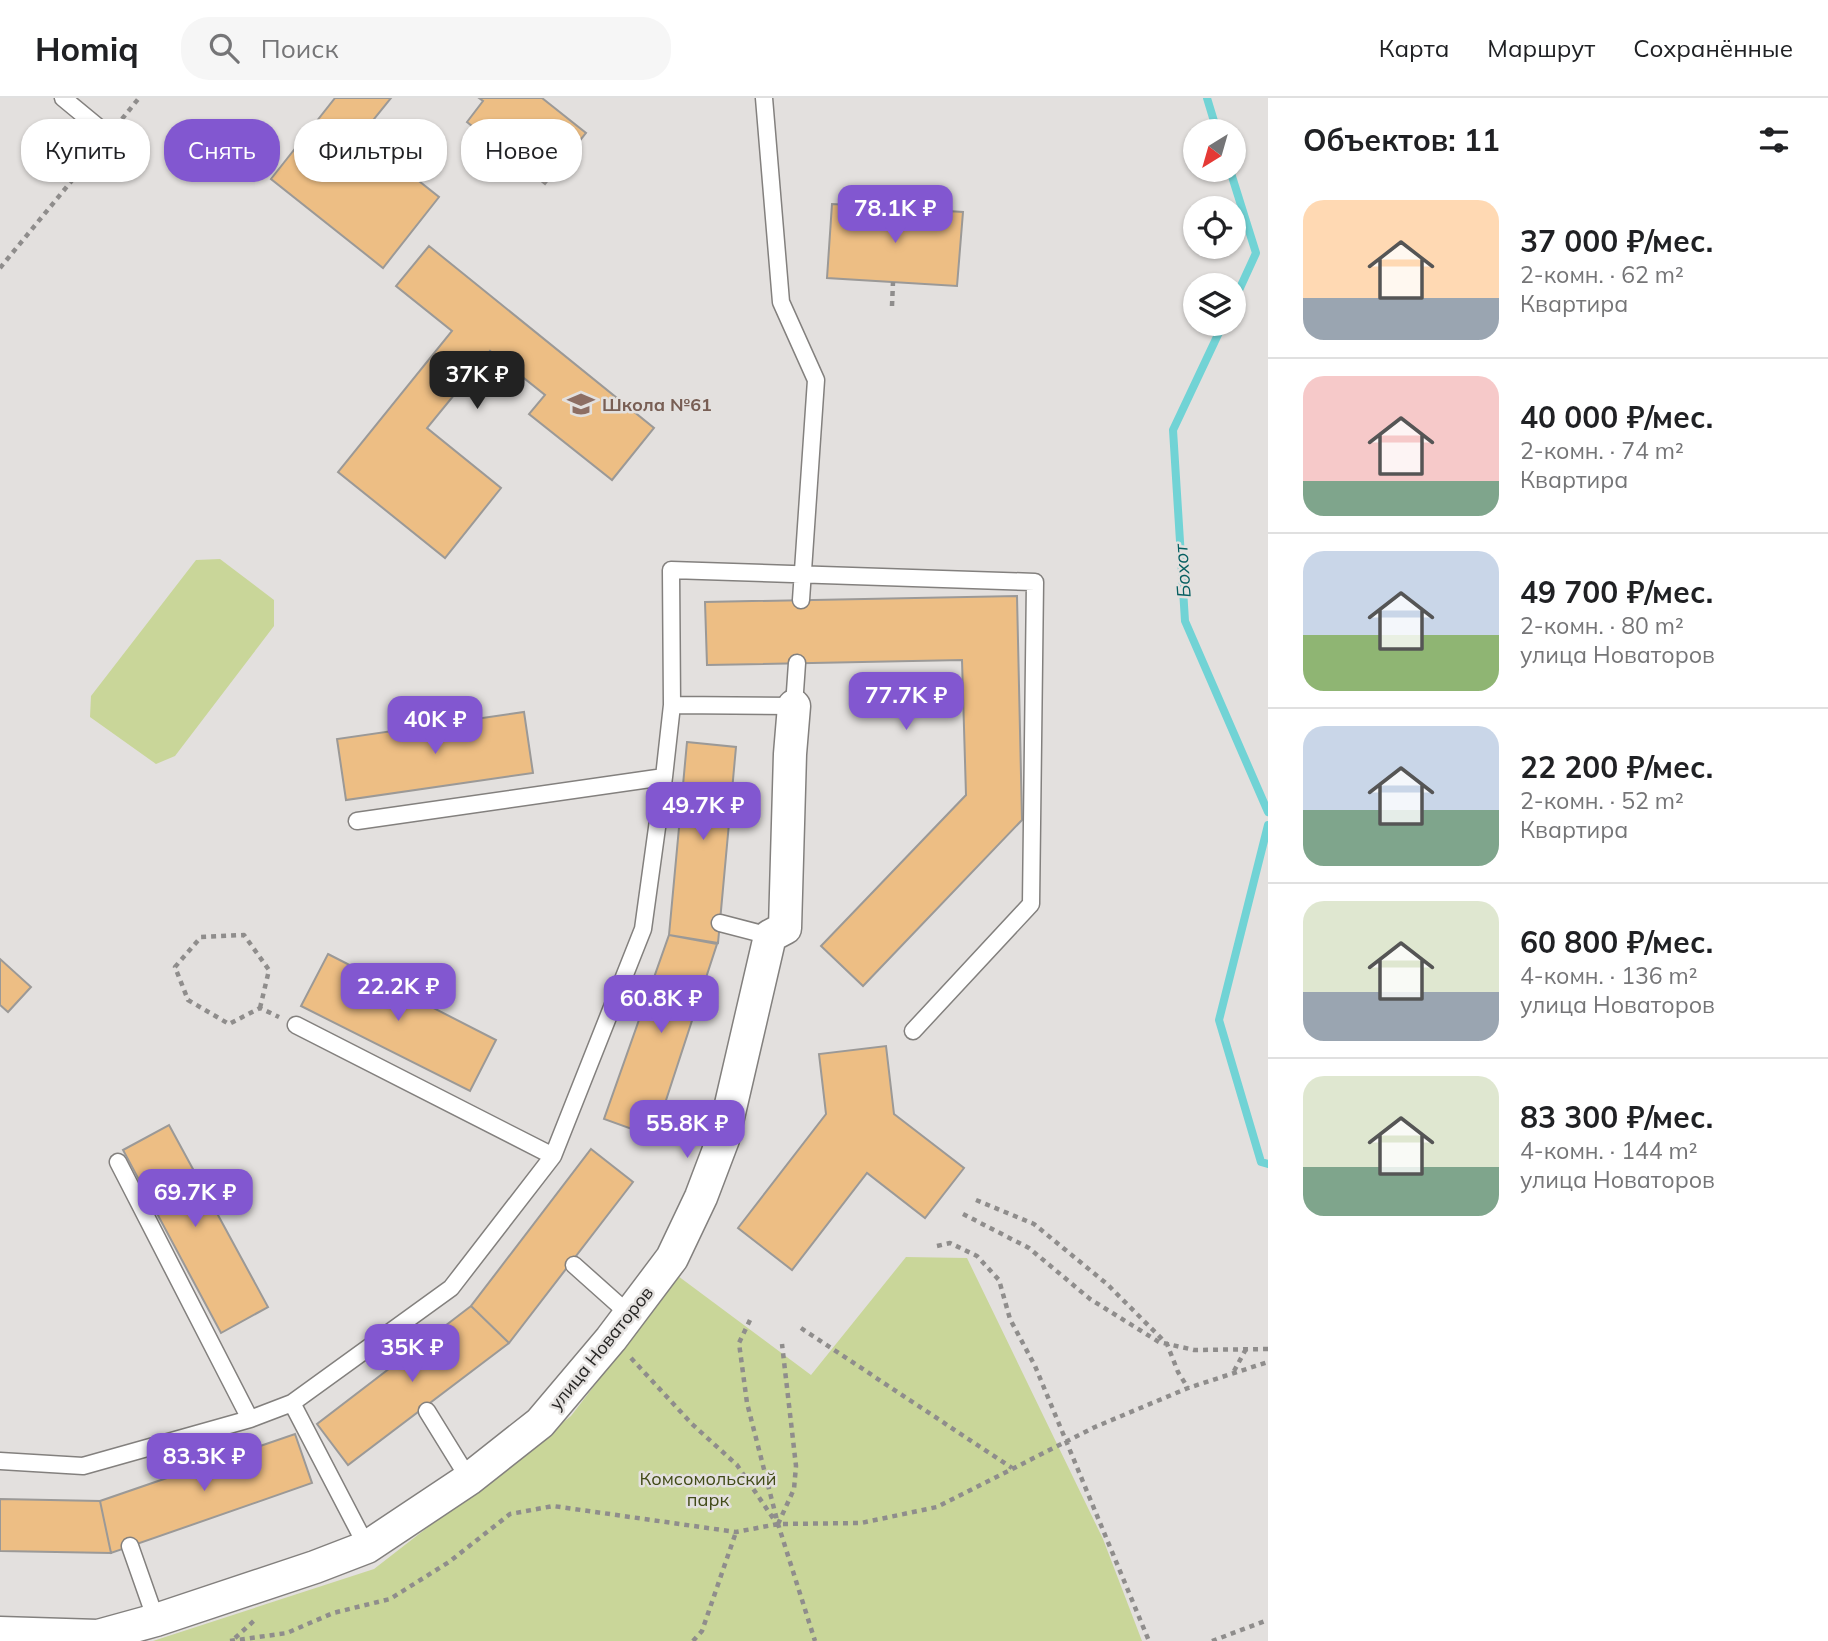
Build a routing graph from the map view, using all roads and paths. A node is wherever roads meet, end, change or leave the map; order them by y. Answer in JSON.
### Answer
{"nodes":[{"id":1,"x":63,"y":98,"type":"edge"},
{"id":2,"x":139,"y":98,"type":"edge"},
{"id":3,"x":764,"y":98,"type":"edge"},
{"id":4,"x":88,"y":119,"type":"edge"},
{"id":5,"x":122,"y":119,"type":"edge"},
{"id":6,"x":71,"y":182,"type":"edge"},
{"id":7,"x":0,"y":268,"type":"edge"},
{"id":8,"x":893,"y":282,"type":"dead end"},
{"id":9,"x":892,"y":306,"type":"dead end"},
{"id":10,"x":802,"y":574,"type":"junction"},
{"id":11,"x":801,"y":600,"type":"dead end"},
{"id":12,"x":797,"y":663,"type":"dead end"},
{"id":13,"x":672,"y":705,"type":"junction"},
{"id":14,"x":794,"y":706,"type":"junction"},
{"id":15,"x":664,"y":777,"type":"junction"},
{"id":16,"x":357,"y":821,"type":"dead end"},
{"id":17,"x":720,"y":923,"type":"dead end"},
{"id":18,"x":770,"y":936,"type":"junction"},
{"id":19,"x":260,"y":1009,"type":"junction"},
{"id":20,"x":296,"y":1025,"type":"joint"},
{"id":21,"x":913,"y":1031,"type":"dead end"},
{"id":22,"x":659,"y":1121,"type":"dead end"},
{"id":23,"x":723,"y":1139,"type":"junction"},
{"id":24,"x":553,"y":1156,"type":"junction"},
{"id":25,"x":118,"y":1162,"type":"dead end"},
{"id":26,"x":976,"y":1200,"type":"dead end"},
{"id":27,"x":963,"y":1214,"type":"dead end"},
{"id":28,"x":937,"y":1246,"type":"dead end"},
{"id":29,"x":574,"y":1265,"type":"dead end"},
{"id":30,"x":750,"y":1320,"type":"dead end"},
{"id":31,"x":620,"y":1327,"type":"junction"},
{"id":32,"x":801,"y":1328,"type":"dead end"},
{"id":33,"x":782,"y":1344,"type":"dead end"},
{"id":34,"x":1167,"y":1344,"type":"junction"},
{"id":35,"x":1246,"y":1349,"type":"junction"},
{"id":36,"x":1268,"y":1349,"type":"edge"},
{"id":37,"x":1268,"y":1362,"type":"edge"},
{"id":38,"x":1234,"y":1372,"type":"junction"},
{"id":39,"x":1188,"y":1388,"type":"junction"},
{"id":40,"x":292,"y":1403,"type":"junction"},
{"id":41,"x":427,"y":1411,"type":"dead end"},
{"id":42,"x":250,"y":1419,"type":"junction"},
{"id":43,"x":1066,"y":1443,"type":"junction"},
{"id":44,"x":0,"y":1461,"type":"edge"},
{"id":45,"x":1012,"y":1468,"type":"junction"},
{"id":46,"x":469,"y":1479,"type":"junction"},
{"id":47,"x":778,"y":1524,"type":"junction"},
{"id":48,"x":736,"y":1532,"type":"junction"},
{"id":49,"x":130,"y":1546,"type":"dead end"},
{"id":50,"x":367,"y":1547,"type":"junction"},
{"id":51,"x":156,"y":1620,"type":"junction"},
{"id":52,"x":1268,"y":1620,"type":"edge"},
{"id":53,"x":0,"y":1633,"type":"edge"},
{"id":54,"x":230,"y":1641,"type":"edge"},
{"id":55,"x":693,"y":1641,"type":"edge"},
{"id":56,"x":815,"y":1641,"type":"edge"},
{"id":57,"x":1149,"y":1641,"type":"edge"},
{"id":58,"x":1212,"y":1641,"type":"edge"}],
"edges":[{"from":1,"to":4,"type":"lane"},
{"from":2,"to":5,"type":"path"},
{"from":3,"to":10,"type":"lane"},
{"from":6,"to":7,"type":"path"},
{"from":8,"to":9,"type":"path"},
{"from":10,"to":11,"type":"lane"},
{"from":10,"to":13,"type":"lane"},
{"from":10,"to":21,"type":"lane"},
{"from":12,"to":14,"type":"lane"},
{"from":13,"to":14,"type":"lane"},
{"from":13,"to":15,"type":"lane"},
{"from":14,"to":18,"type":"street","name":"улица Новаторов"},
{"from":15,"to":16,"type":"lane"},
{"from":15,"to":24,"type":"lane"},
{"from":17,"to":18,"type":"lane"},
{"from":18,"to":23,"type":"street","name":"улица Новаторов"},
{"from":19,"to":19,"type":"path"},
{"from":19,"to":20,"type":"path"},
{"from":20,"to":24,"type":"lane"},
{"from":22,"to":23,"type":"lane"},
{"from":23,"to":31,"type":"street","name":"улица Новаторов"},
{"from":24,"to":40,"type":"lane"},
{"from":25,"to":42,"type":"lane"},
{"from":26,"to":34,"type":"path"},
{"from":27,"to":34,"type":"path"},
{"from":28,"to":43,"type":"path"},
{"from":29,"to":31,"type":"lane"},
{"from":30,"to":47,"type":"path"},
{"from":31,"to":46,"type":"street","name":"улица Новаторов"},
{"from":31,"to":47,"type":"path"},
{"from":32,"to":45,"type":"path"},
{"from":33,"to":47,"type":"path"},
{"from":34,"to":35,"type":"path"},
{"from":34,"to":39,"type":"path"},
{"from":35,"to":36,"type":"path"},
{"from":35,"to":38,"type":"path"},
{"from":37,"to":38,"type":"path"},
{"from":38,"to":39,"type":"path"},
{"from":39,"to":43,"type":"path"},
{"from":40,"to":42,"type":"lane"},
{"from":40,"to":50,"type":"lane"},
{"from":41,"to":46,"type":"lane"},
{"from":42,"to":44,"type":"lane"},
{"from":43,"to":45,"type":"path"},
{"from":43,"to":57,"type":"path"},
{"from":45,"to":47,"type":"path"},
{"from":46,"to":50,"type":"street","name":"улица Новаторов"},
{"from":47,"to":48,"type":"path"},
{"from":47,"to":56,"type":"path"},
{"from":48,"to":54,"type":"path"},
{"from":48,"to":55,"type":"path"},
{"from":49,"to":51,"type":"lane"},
{"from":50,"to":51,"type":"street","name":"улица Новаторов"},
{"from":51,"to":53,"type":"street","name":"улица Новаторов"},
{"from":52,"to":58,"type":"path"}]}
